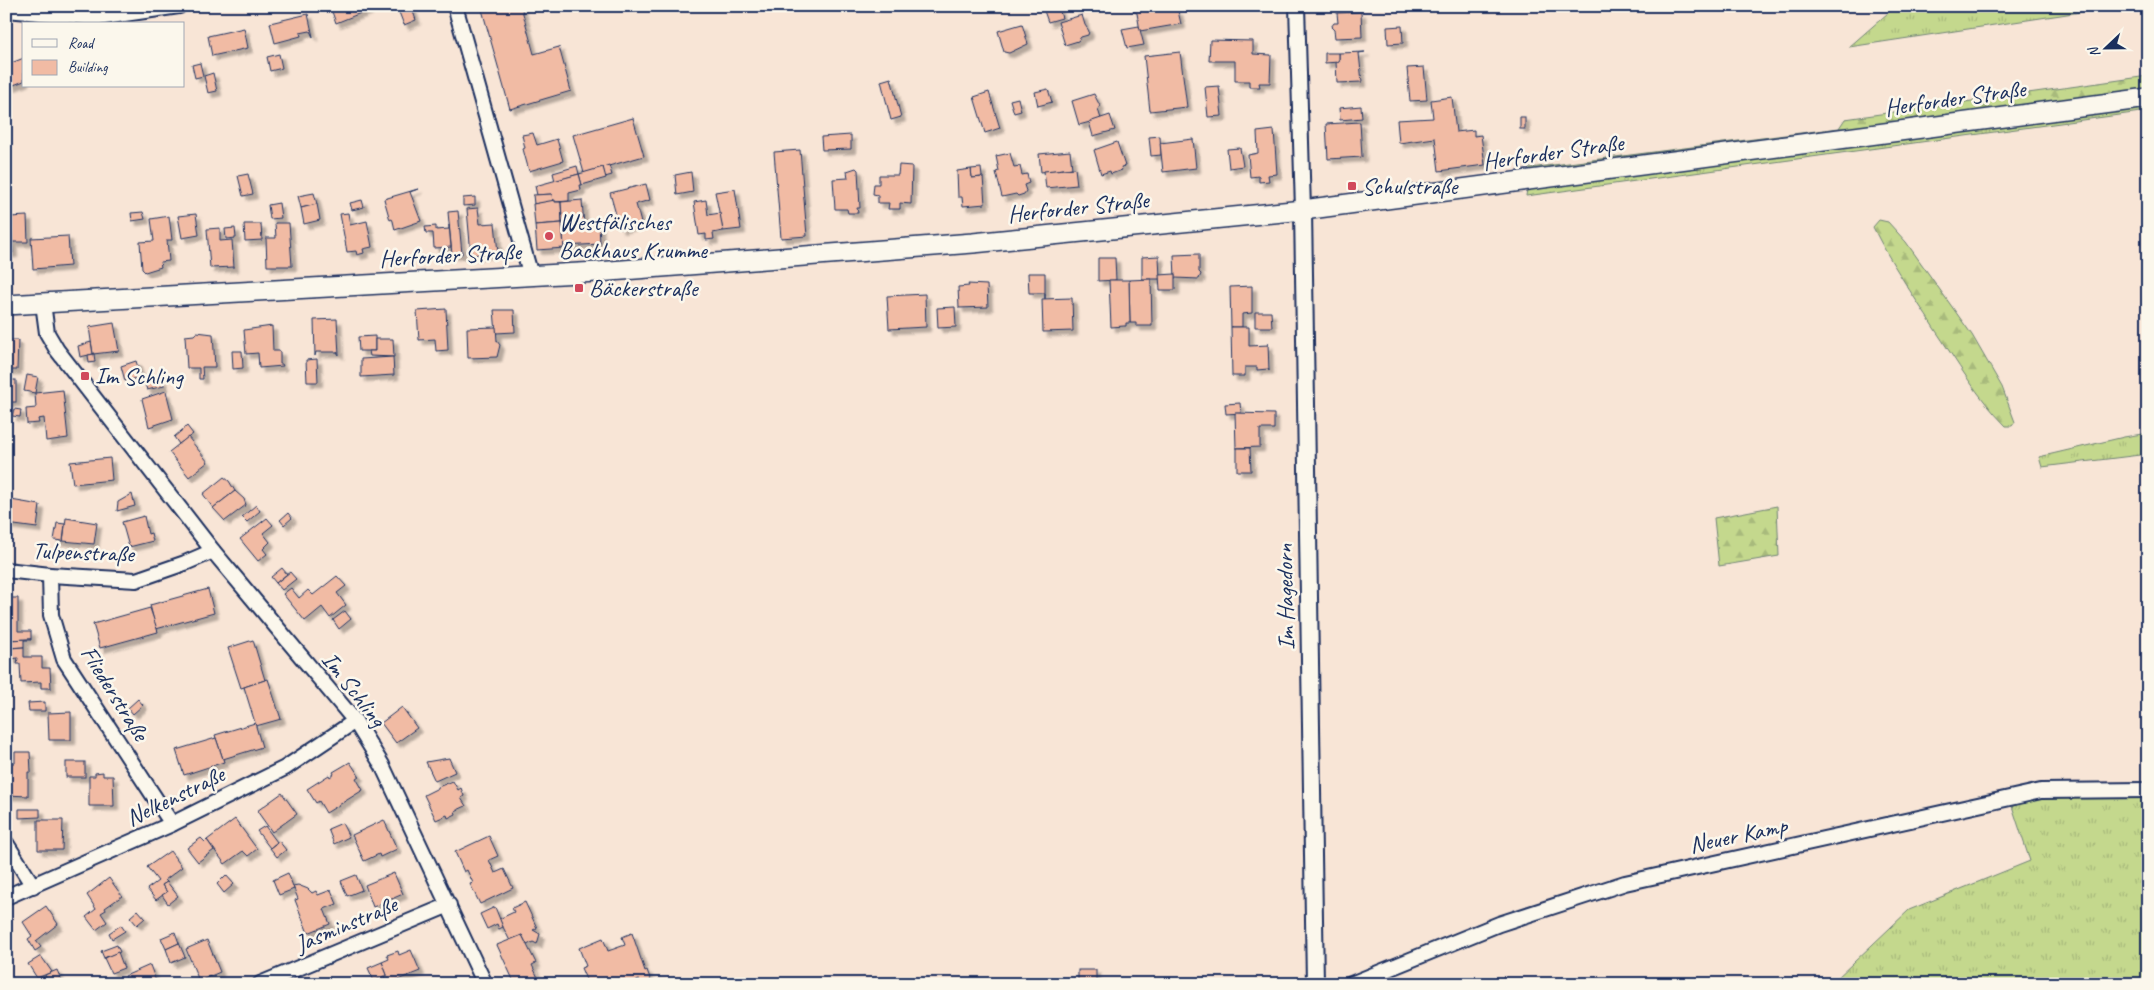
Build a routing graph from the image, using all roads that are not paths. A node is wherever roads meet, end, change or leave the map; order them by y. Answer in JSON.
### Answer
{"nodes":[{"id":1,"x":179,"y":6,"type":"edge"},
{"id":2,"x":455,"y":6,"type":"edge"},
{"id":3,"x":1297,"y":6,"type":"edge"},
{"id":4,"x":6,"y":10,"type":"edge"},
{"id":5,"x":2148,"y":98,"type":"edge"},
{"id":6,"x":1303,"y":210,"type":"junction"},
{"id":7,"x":531,"y":276,"type":"junction"},
{"id":8,"x":8,"y":302,"type":"edge"},
{"id":9,"x":43,"y":303,"type":"junction"},
{"id":10,"x":213,"y":551,"type":"junction"},
{"id":11,"x":6,"y":570,"type":"edge"},
{"id":12,"x":50,"y":575,"type":"junction"},
{"id":13,"x":355,"y":721,"type":"junction"},
{"id":14,"x":2148,"y":790,"type":"edge"},
{"id":15,"x":172,"y":824,"type":"junction"},
{"id":16,"x":6,"y":843,"type":"edge"},
{"id":17,"x":33,"y":886,"type":"junction"},
{"id":18,"x":6,"y":898,"type":"edge"},
{"id":19,"x":449,"y":905,"type":"junction"},
{"id":20,"x":260,"y":984,"type":"edge"},
{"id":21,"x":485,"y":984,"type":"edge"},
{"id":22,"x":1315,"y":984,"type":"edge"},
{"id":23,"x":1351,"y":984,"type":"edge"}],
"edges":[{"from":1,"to":4,"type":"street"},
{"from":2,"to":7,"type":"street"},
{"from":3,"to":6,"type":"street"},
{"from":5,"to":6,"type":"main road","name":"Herforder Straße"},
{"from":6,"to":7,"type":"main road","name":"Herforder Straße"},
{"from":6,"to":22,"type":"street","name":"Im Hagedorn"},
{"from":7,"to":9,"type":"main road","name":"Herforder Straße"},
{"from":8,"to":9,"type":"main road","name":"Herforder Straße"},
{"from":9,"to":10,"type":"street","name":"Im Schling"},
{"from":10,"to":12,"type":"street","name":"Tulpenstraße"},
{"from":10,"to":13,"type":"street","name":"Im Schling"},
{"from":11,"to":12,"type":"street","name":"Tulpenstraße"},
{"from":12,"to":15,"type":"street","name":"Fliederstraße"},
{"from":13,"to":15,"type":"street","name":"Nelkenstraße"},
{"from":13,"to":19,"type":"street","name":"Im Schling"},
{"from":14,"to":23,"type":"street","name":"Neuer Kamp"},
{"from":15,"to":17,"type":"street","name":"Nelkenstraße"},
{"from":16,"to":17,"type":"street"},
{"from":17,"to":18,"type":"street","name":"Nelkenstraße"},
{"from":19,"to":20,"type":"street","name":"Jasminstraße"},
{"from":19,"to":21,"type":"street","name":"Im Schling"}]}
